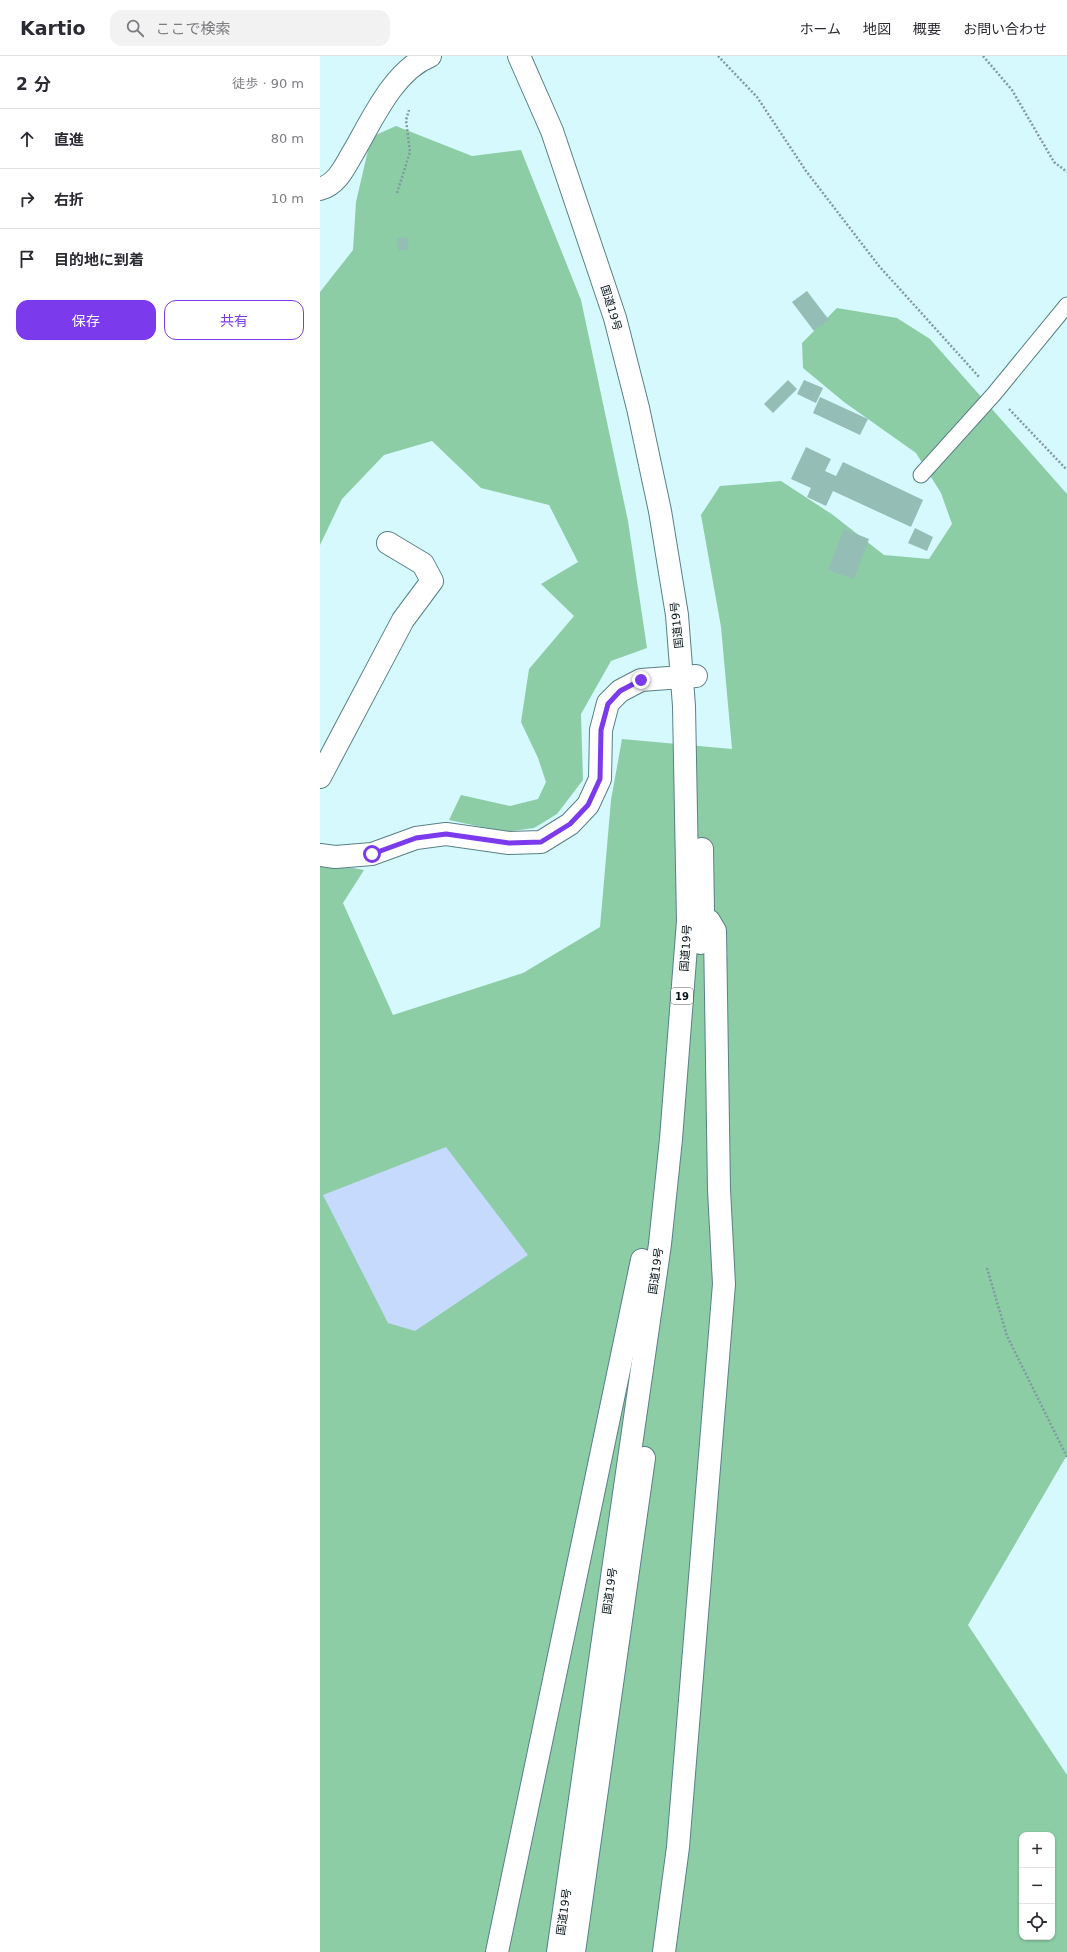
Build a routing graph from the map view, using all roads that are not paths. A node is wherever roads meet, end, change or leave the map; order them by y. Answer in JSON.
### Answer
{"nodes":[{"id":1,"x":430,"y":56,"type":"edge"},
{"id":2,"x":519,"y":56,"type":"edge"},
{"id":3,"x":534,"y":56,"type":"edge"},
{"id":4,"x":320,"y":189,"type":"edge"},
{"id":5,"x":1067,"y":305,"type":"edge"},
{"id":6,"x":921,"y":475,"type":"dead end"},
{"id":7,"x":388,"y":543,"type":"dead end"},
{"id":8,"x":689,"y":677,"type":"junction"},
{"id":9,"x":320,"y":777,"type":"edge"},
{"id":10,"x":687,"y":848,"type":"junction"},
{"id":11,"x":320,"y":855,"type":"edge"},
{"id":12,"x":703,"y":911,"type":"junction"},
{"id":13,"x":497,"y":1952,"type":"edge"},
{"id":14,"x":558,"y":1952,"type":"edge"},
{"id":15,"x":574,"y":1952,"type":"edge"},
{"id":16,"x":664,"y":1952,"type":"edge"}],
"edges":[{"from":1,"to":4,"type":"main road"},
{"from":2,"to":8,"type":"main road","name":"国道19号","number":"19"},
{"from":3,"to":8,"type":"main road","name":"国道19号","number":"19"},
{"from":5,"to":6,"type":"lane"},
{"from":7,"to":9,"type":"main road"},
{"from":8,"to":10,"type":"main road","name":"国道19号","number":"19"},
{"from":8,"to":11,"type":"main road"},
{"from":8,"to":12,"type":"main road","name":"国道19号","number":"19"},
{"from":10,"to":13,"type":"main road"},
{"from":10,"to":14,"type":"main road","name":"国道19号","number":"19"},
{"from":12,"to":15,"type":"main road","name":"国道19号","number":"19"},
{"from":12,"to":16,"type":"main road"}]}
